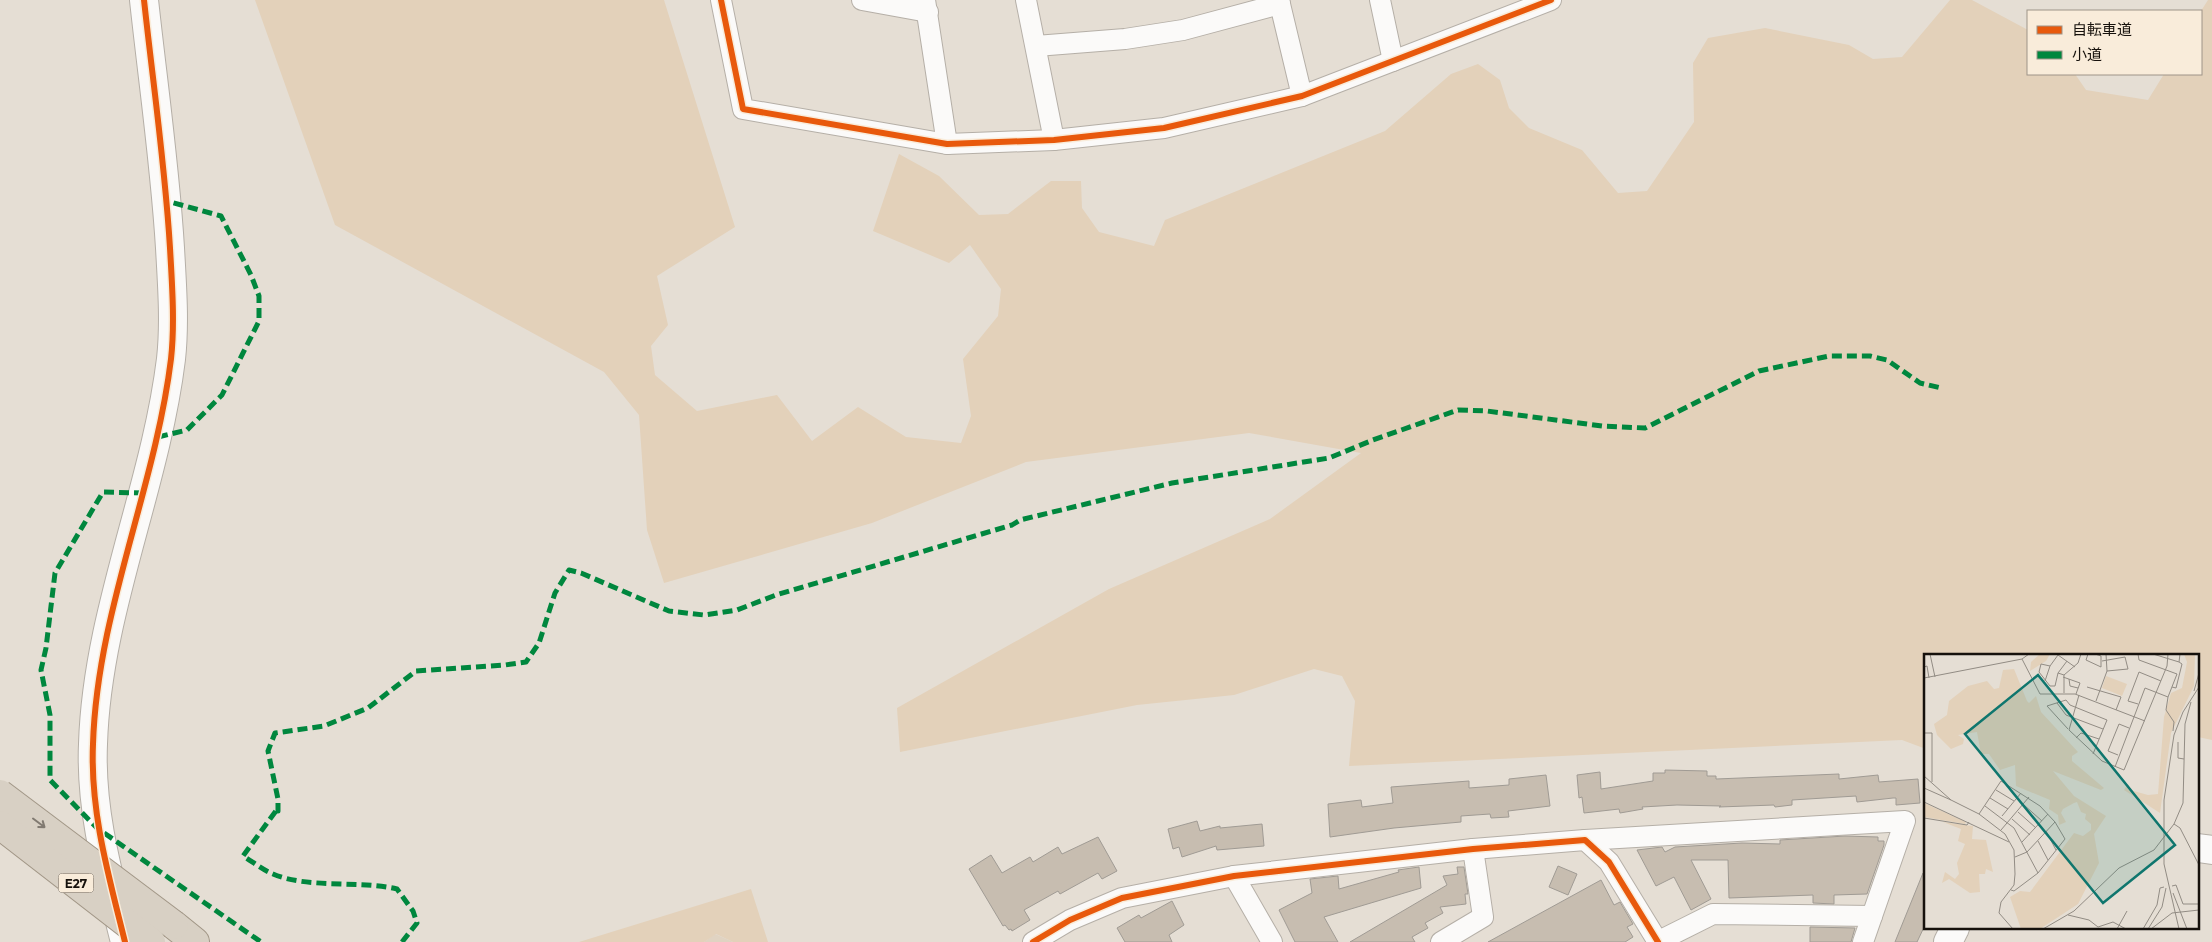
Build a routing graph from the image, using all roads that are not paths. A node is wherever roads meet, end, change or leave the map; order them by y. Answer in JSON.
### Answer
{"nodes":[{"id":1,"x":144,"y":0,"type":"edge"},
{"id":2,"x":721,"y":0,"type":"edge"},
{"id":3,"x":862,"y":0,"type":"edge"},
{"id":4,"x":1026,"y":0,"type":"edge"},
{"id":5,"x":1380,"y":0,"type":"edge"},
{"id":6,"x":1551,"y":0,"type":"edge"},
{"id":7,"x":1279,"y":2,"type":"edge"},
{"id":8,"x":927,"y":6,"type":"edge"},
{"id":9,"x":1036,"y":46,"type":"junction"},
{"id":10,"x":1393,"y":61,"type":"junction"},
{"id":11,"x":1302,"y":96,"type":"junction"},
{"id":12,"x":1054,"y":140,"type":"junction"},
{"id":13,"x":947,"y":144,"type":"junction"},
{"id":14,"x":0,"y":794,"type":"edge"},
{"id":15,"x":0,"y":825,"type":"edge"},
{"id":16,"x":1585,"y":840,"type":"junction"},
{"id":17,"x":1474,"y":849,"type":"junction"},
{"id":18,"x":1234,"y":876,"type":"junction"},
{"id":19,"x":1872,"y":916,"type":"junction"},
{"id":20,"x":1953,"y":930,"type":"edge"},
{"id":21,"x":184,"y":934,"type":"edge"},
{"id":22,"x":126,"y":942,"type":"edge"},
{"id":23,"x":151,"y":942,"type":"edge"},
{"id":24,"x":1033,"y":942,"type":"edge"},
{"id":25,"x":1272,"y":942,"type":"edge"},
{"id":26,"x":1441,"y":942,"type":"edge"},
{"id":27,"x":1658,"y":942,"type":"edge"},
{"id":28,"x":1863,"y":942,"type":"edge"},
{"id":29,"x":1948,"y":942,"type":"edge"}],
"edges":[{"from":1,"to":22,"type":"street"},
{"from":2,"to":13,"type":"street"},
{"from":3,"to":8,"type":"street"},
{"from":4,"to":9,"type":"street"},
{"from":5,"to":10,"type":"street"},
{"from":6,"to":10,"type":"street"},
{"from":7,"to":9,"type":"street"},
{"from":7,"to":11,"type":"street"},
{"from":8,"to":13,"type":"street"},
{"from":9,"to":12,"type":"street"},
{"from":10,"to":11,"type":"street"},
{"from":11,"to":12,"type":"street"},
{"from":12,"to":13,"type":"street"},
{"from":14,"to":21,"type":"highway","number":"E27","one_way":true,"bridge":true},
{"from":15,"to":23,"type":"highway","number":"E27","bridge":true},
{"from":16,"to":17,"type":"street"},
{"from":16,"to":19,"type":"street"},
{"from":16,"to":27,"type":"street"},
{"from":17,"to":18,"type":"street"},
{"from":17,"to":26,"type":"street"},
{"from":18,"to":24,"type":"street"},
{"from":18,"to":25,"type":"street"},
{"from":19,"to":27,"type":"street"},
{"from":19,"to":28,"type":"street"},
{"from":20,"to":29,"type":"street"}]}
